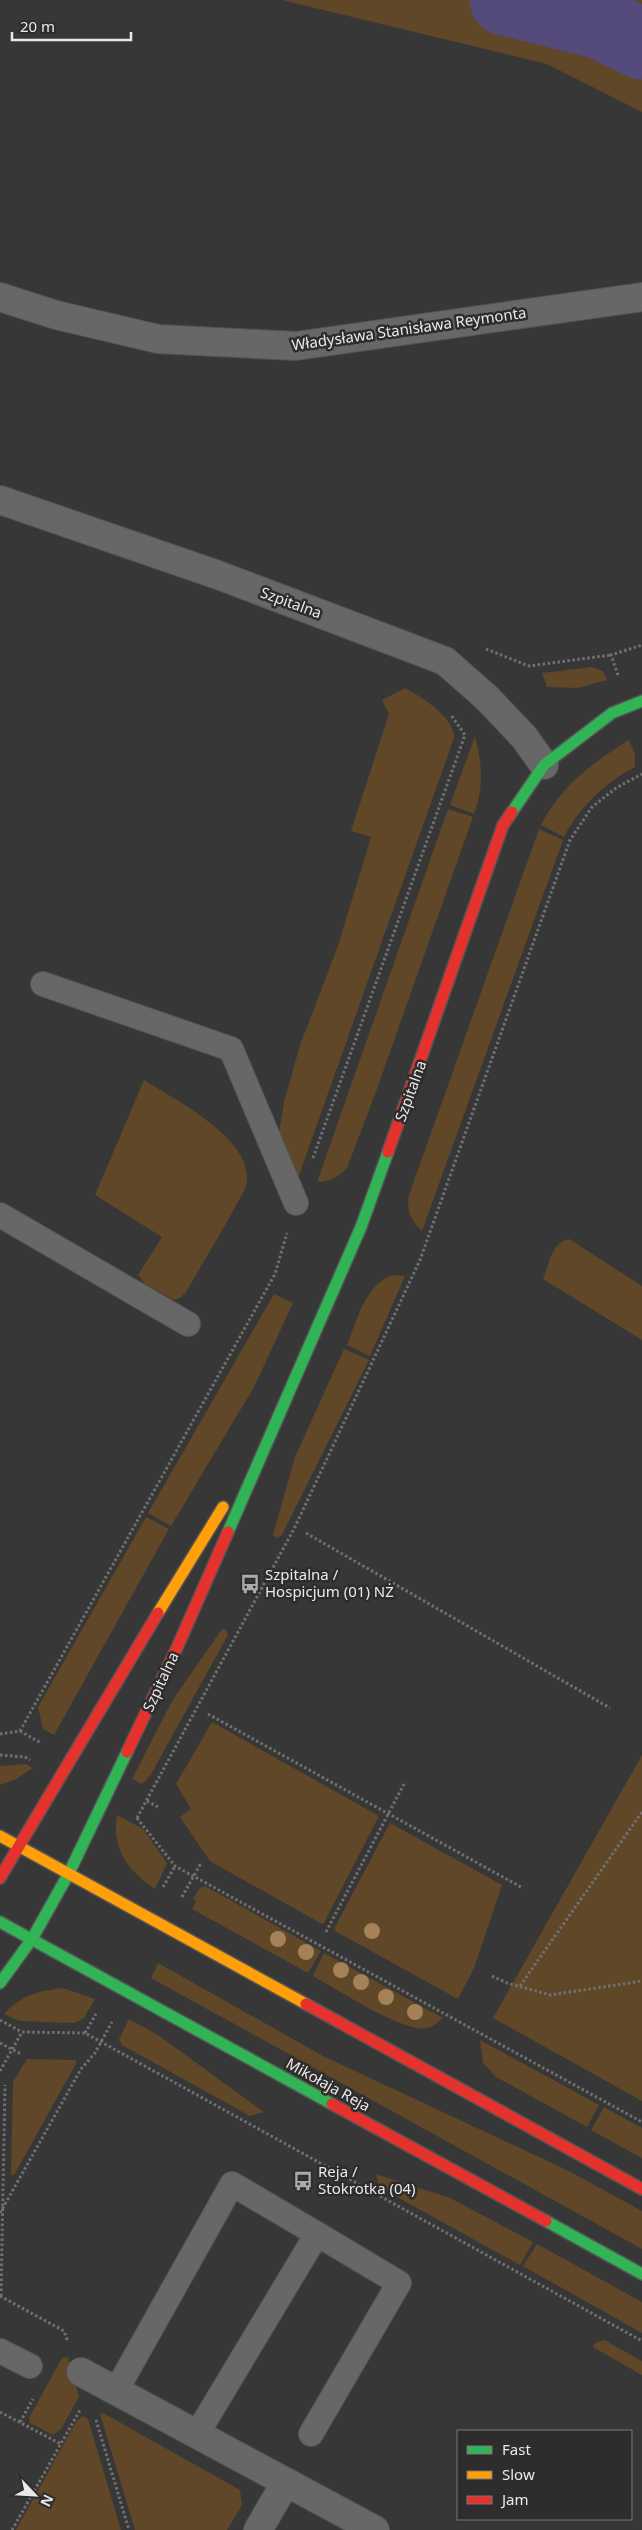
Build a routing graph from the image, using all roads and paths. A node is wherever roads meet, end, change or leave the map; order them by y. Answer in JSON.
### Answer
{"nodes":[{"id":1,"x":642,"y":297,"type":"edge"},
{"id":2,"x":0,"y":298,"type":"edge"},
{"id":3,"x":0,"y":500,"type":"edge"},
{"id":4,"x":478,"y":646,"type":"dead end"},
{"id":5,"x":611,"y":655,"type":"dead end"},
{"id":6,"x":642,"y":701,"type":"edge"},
{"id":7,"x":447,"y":710,"type":"dead end"},
{"id":8,"x":544,"y":765,"type":"junction"},
{"id":9,"x":642,"y":774,"type":"edge"},
{"id":10,"x":43,"y":984,"type":"dead end"},
{"id":11,"x":296,"y":1203,"type":"junction"},
{"id":12,"x":0,"y":1215,"type":"edge"},
{"id":13,"x":188,"y":1324,"type":"dead end"},
{"id":14,"x":278,"y":1418,"type":"junction"},
{"id":15,"x":306,"y":1533,"type":"dead end"},
{"id":16,"x":610,"y":1708,"type":"dead end"},
{"id":17,"x":208,"y":1714,"type":"dead end"},
{"id":18,"x":0,"y":1734,"type":"edge"},
{"id":19,"x":0,"y":1755,"type":"edge"},
{"id":20,"x":60,"y":1776,"type":"junction"},
{"id":21,"x":404,"y":1784,"type":"dead end"},
{"id":22,"x":105,"y":1800,"type":"junction"},
{"id":23,"x":642,"y":1812,"type":"edge"},
{"id":24,"x":388,"y":1814,"type":"junction"},
{"id":25,"x":137,"y":1818,"type":"junction"},
{"id":26,"x":0,"y":1836,"type":"edge"},
{"id":27,"x":18,"y":1846,"type":"junction"},
{"id":28,"x":201,"y":1863,"type":"dead end"},
{"id":29,"x":69,"y":1874,"type":"junction"},
{"id":30,"x":194,"y":1876,"type":"junction"},
{"id":31,"x":0,"y":1878,"type":"edge"},
{"id":32,"x":521,"y":1887,"type":"dead end"},
{"id":33,"x":0,"y":1922,"type":"edge"},
{"id":34,"x":165,"y":1926,"type":"junction"},
{"id":35,"x":326,"y":1932,"type":"dead end"},
{"id":36,"x":32,"y":1940,"type":"junction"},
{"id":37,"x":492,"y":1976,"type":"dead end"},
{"id":38,"x":642,"y":1981,"type":"edge"},
{"id":39,"x":0,"y":1983,"type":"edge"},
{"id":40,"x":520,"y":1986,"type":"junction"},
{"id":41,"x":129,"y":1992,"type":"junction"},
{"id":42,"x":0,"y":2020,"type":"edge"},
{"id":43,"x":22,"y":2032,"type":"junction"},
{"id":44,"x":101,"y":2042,"type":"junction"},
{"id":45,"x":0,"y":2043,"type":"edge"},
{"id":46,"x":12,"y":2049,"type":"junction"},
{"id":47,"x":21,"y":2054,"type":"dead end"},
{"id":48,"x":0,"y":2071,"type":"edge"},
{"id":49,"x":5,"y":2086,"type":"dead end"},
{"id":50,"x":642,"y":2122,"type":"edge"},
{"id":51,"x":642,"y":2188,"type":"edge"},
{"id":52,"x":2,"y":2209,"type":"junction"},
{"id":53,"x":0,"y":2213,"type":"edge"},
{"id":54,"x":317,"y":2234,"type":"junction"},
{"id":55,"x":642,"y":2274,"type":"edge"},
{"id":56,"x":1,"y":2296,"type":"edge"},
{"id":57,"x":642,"y":2341,"type":"edge"},
{"id":58,"x":0,"y":2351,"type":"edge"},
{"id":59,"x":30,"y":2366,"type":"dead end"},
{"id":60,"x":81,"y":2372,"type":"dead end"},
{"id":61,"x":116,"y":2391,"type":"junction"},
{"id":62,"x":85,"y":2404,"type":"dead end"},
{"id":63,"x":0,"y":2412,"type":"edge"},
{"id":64,"x":197,"y":2434,"type":"junction"},
{"id":65,"x":311,"y":2434,"type":"dead end"},
{"id":66,"x":61,"y":2444,"type":"junction"},
{"id":67,"x":286,"y":2482,"type":"junction"},
{"id":68,"x":12,"y":2530,"type":"edge"},
{"id":69,"x":258,"y":2530,"type":"edge"},
{"id":70,"x":375,"y":2530,"type":"edge"}],
"edges":[{"from":1,"to":2,"type":"street","name":"Władysława Stanisława Reymonta"},
{"from":3,"to":8,"type":"street","name":"Szpitalna"},
{"from":4,"to":5,"type":"path"},
{"from":6,"to":8,"type":"street","name":"Szpitalna"},
{"from":7,"to":11,"type":"path"},
{"from":8,"to":14,"type":"street","name":"Szpitalna"},
{"from":9,"to":25,"type":"path"},
{"from":10,"to":11,"type":"lane"},
{"from":11,"to":18,"type":"path"},
{"from":12,"to":13,"type":"lane"},
{"from":14,"to":20,"type":"street","name":"Szpitalna"},
{"from":14,"to":22,"type":"street","name":"Szpitalna"},
{"from":15,"to":16,"type":"path"},
{"from":17,"to":24,"type":"path"},
{"from":19,"to":20,"type":"path"},
{"from":20,"to":27,"type":"street","name":"Szpitalna"},
{"from":21,"to":24,"type":"path"},
{"from":22,"to":25,"type":"path"},
{"from":22,"to":29,"type":"street","name":"Szpitalna"},
{"from":23,"to":40,"type":"path"},
{"from":24,"to":32,"type":"path"},
{"from":24,"to":35,"type":"path"},
{"from":25,"to":30,"type":"path"},
{"from":26,"to":27,"type":"street"},
{"from":27,"to":29,"type":"street"},
{"from":27,"to":31,"type":"street","name":"Szpitalna"},
{"from":28,"to":30,"type":"path"},
{"from":29,"to":34,"type":"street"},
{"from":29,"to":36,"type":"street","name":"Szpitalna"},
{"from":30,"to":34,"type":"path"},
{"from":30,"to":50,"type":"path"},
{"from":33,"to":36,"type":"street","name":"Mikołaja Reja"},
{"from":34,"to":51,"type":"street"},
{"from":36,"to":39,"type":"street","name":"Szpitalna"},
{"from":36,"to":41,"type":"street","name":"Mikołaja Reja"},
{"from":37,"to":40,"type":"path"},
{"from":38,"to":40,"type":"path"},
{"from":41,"to":44,"type":"path"},
{"from":41,"to":55,"type":"street","name":"Mikołaja Reja"},
{"from":42,"to":43,"type":"path"},
{"from":43,"to":44,"type":"path"},
{"from":43,"to":46,"type":"path"},
{"from":44,"to":52,"type":"path"},
{"from":44,"to":57,"type":"path"},
{"from":45,"to":46,"type":"path"},
{"from":46,"to":47,"type":"path"},
{"from":46,"to":48,"type":"path"},
{"from":49,"to":52,"type":"path"},
{"from":52,"to":53,"type":"path"},
{"from":52,"to":56,"type":"path"},
{"from":54,"to":61,"type":"lane"},
{"from":54,"to":64,"type":"lane"},
{"from":54,"to":65,"type":"lane"},
{"from":58,"to":59,"type":"lane"},
{"from":60,"to":61,"type":"street"},
{"from":61,"to":64,"type":"street"},
{"from":62,"to":66,"type":"path"},
{"from":63,"to":66,"type":"path"},
{"from":64,"to":67,"type":"street"},
{"from":66,"to":68,"type":"path"},
{"from":67,"to":69,"type":"street"},
{"from":67,"to":70,"type":"street"}]}
